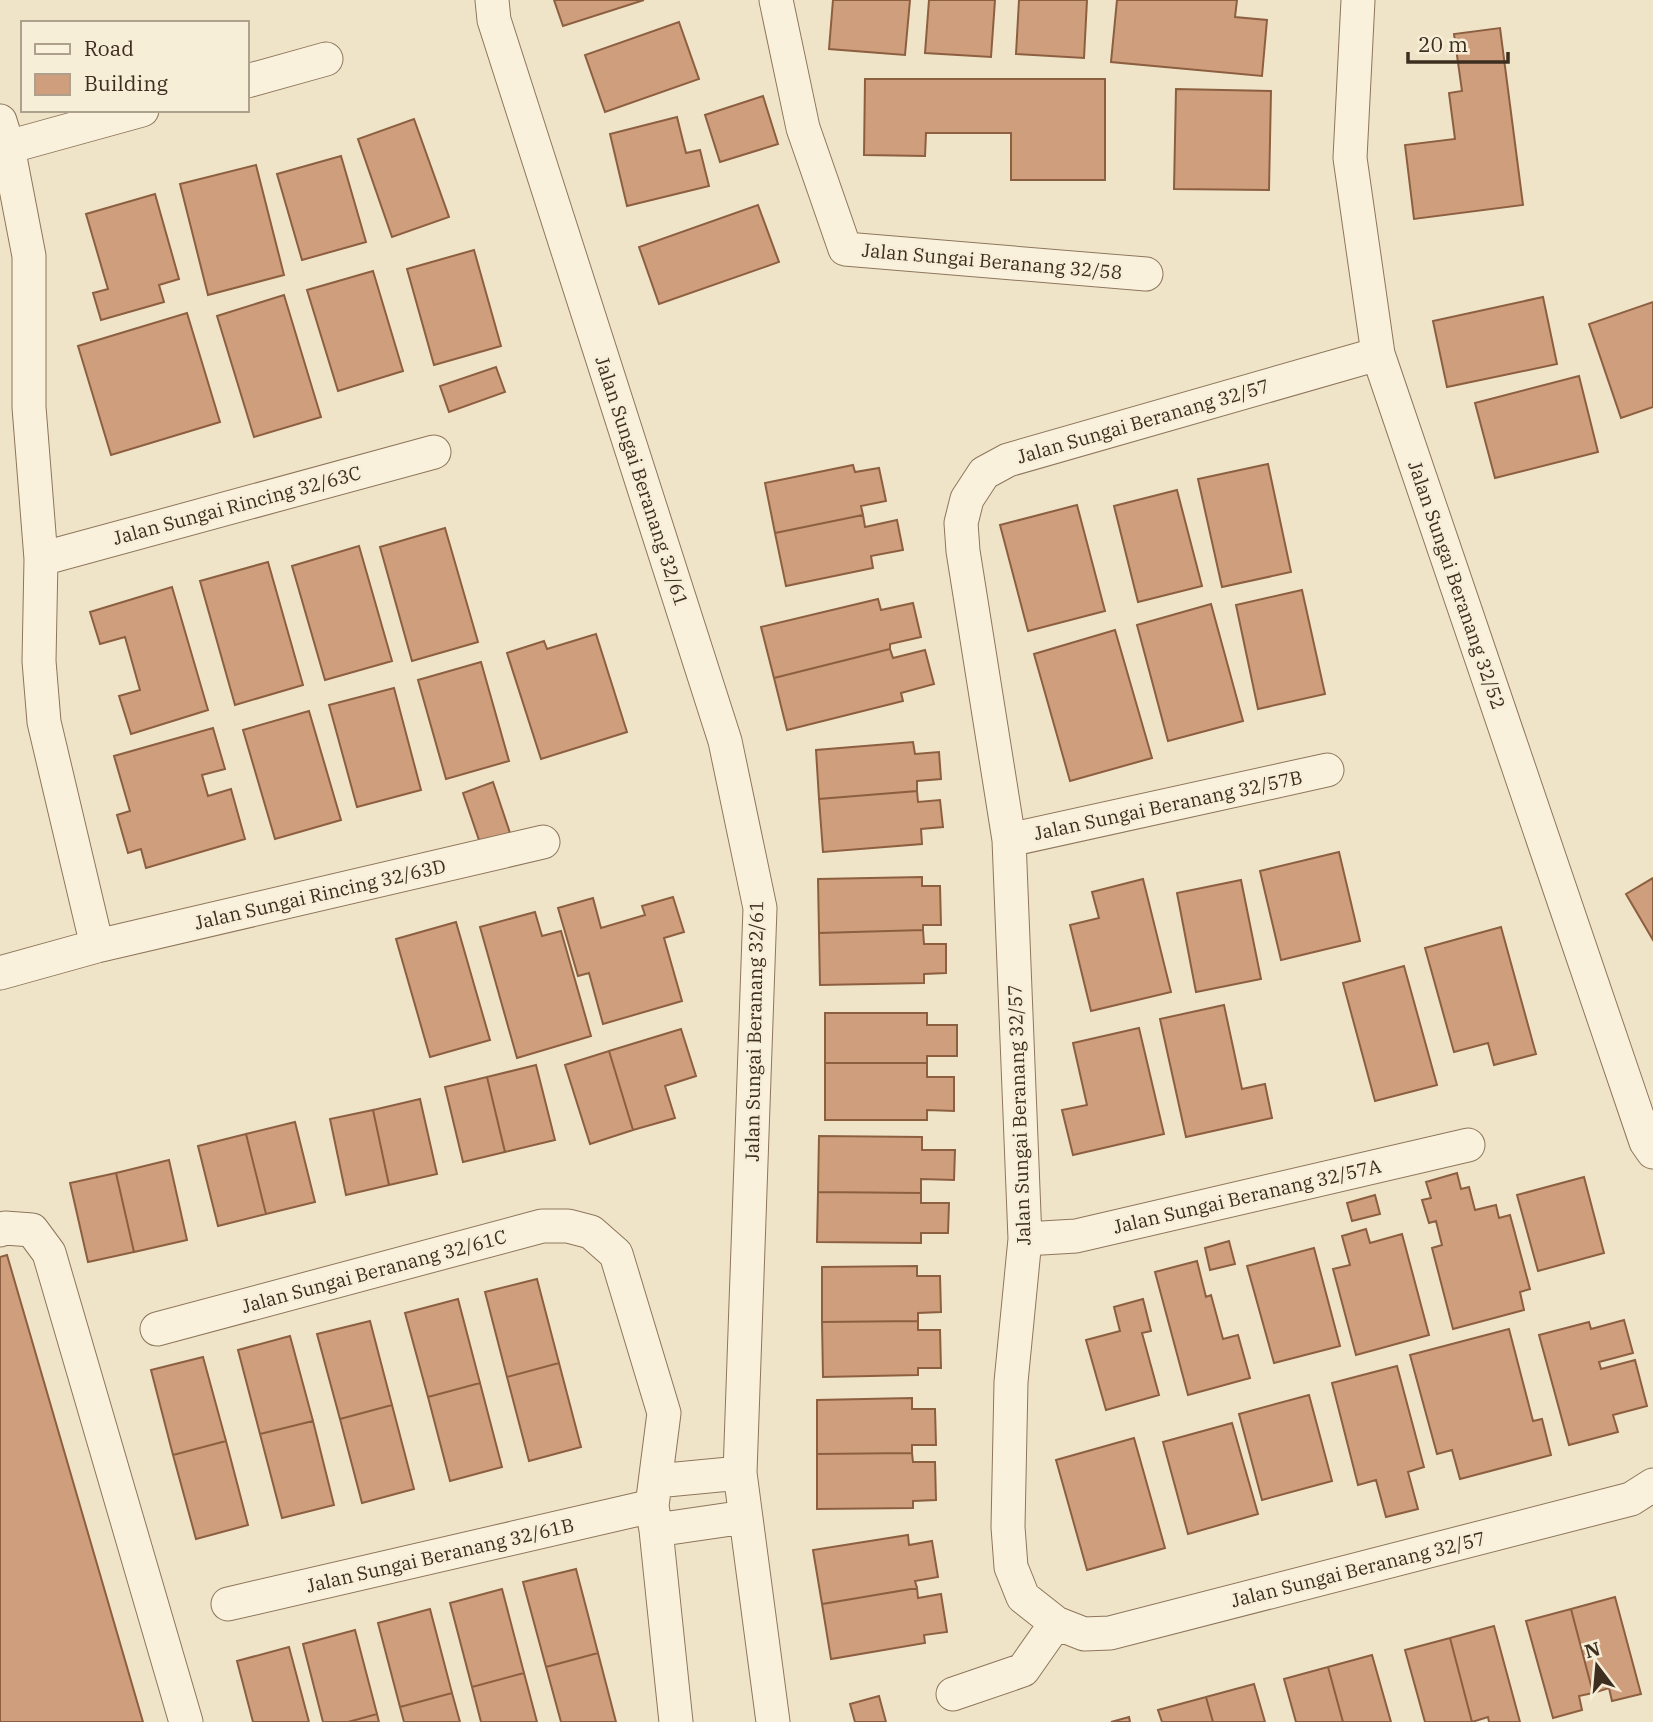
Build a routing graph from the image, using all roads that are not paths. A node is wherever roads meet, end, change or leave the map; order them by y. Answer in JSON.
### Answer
{"nodes":[{"id":1,"x":492,"y":0,"type":"edge"},
{"id":2,"x":776,"y":0,"type":"edge"},
{"id":3,"x":1358,"y":0,"type":"edge"},
{"id":4,"x":326,"y":59,"type":"dead end"},
{"id":5,"x":248,"y":81,"type":"edge"},
{"id":6,"x":130,"y":112,"type":"edge"},
{"id":7,"x":4,"y":134,"type":"edge"},
{"id":8,"x":1146,"y":274,"type":"dead end"},
{"id":9,"x":1378,"y":354,"type":"junction"},
{"id":10,"x":434,"y":452,"type":"dead end"},
{"id":11,"x":41,"y":559,"type":"junction"},
{"id":12,"x":1327,"y":770,"type":"dead end"},
{"id":13,"x":1009,"y":840,"type":"junction"},
{"id":14,"x":543,"y":842,"type":"dead end"},
{"id":15,"x":97,"y":946,"type":"junction"},
{"id":16,"x":0,"y":973,"type":"edge"},
{"id":17,"x":1468,"y":1145,"type":"dead end"},
{"id":18,"x":1653,"y":1152,"type":"edge"},
{"id":19,"x":0,"y":1230,"type":"edge"},
{"id":20,"x":1025,"y":1240,"type":"junction"},
{"id":21,"x":157,"y":1329,"type":"dead end"},
{"id":22,"x":740,"y":1473,"type":"junction"},
{"id":23,"x":1653,"y":1485,"type":"edge"},
{"id":24,"x":655,"y":1505,"type":"junction"},
{"id":25,"x":745,"y":1517,"type":"junction"},
{"id":26,"x":228,"y":1604,"type":"dead end"},
{"id":27,"x":1056,"y":1623,"type":"junction"},
{"id":28,"x":953,"y":1694,"type":"dead end"},
{"id":29,"x":186,"y":1722,"type":"edge"},
{"id":30,"x":676,"y":1722,"type":"edge"},
{"id":31,"x":773,"y":1722,"type":"edge"}],
"edges":[{"from":1,"to":22,"type":"street","name":"Jalan Sungai Beranang 32/61"},
{"from":2,"to":8,"type":"street","name":"Jalan Sungai Beranang 32/58"},
{"from":3,"to":9,"type":"street","name":"Jalan Sungai Beranang 32/52"},
{"from":4,"to":5,"type":"street"},
{"from":6,"to":7,"type":"street"},
{"from":7,"to":11,"type":"street"},
{"from":9,"to":13,"type":"street","name":"Jalan Sungai Beranang 32/57"},
{"from":9,"to":18,"type":"street","name":"Jalan Sungai Beranang 32/52"},
{"from":10,"to":11,"type":"street","name":"Jalan Sungai Rincing 32/63C"},
{"from":11,"to":15,"type":"street"},
{"from":12,"to":13,"type":"street","name":"Jalan Sungai Beranang 32/57B"},
{"from":13,"to":20,"type":"street","name":"Jalan Sungai Beranang 32/57"},
{"from":14,"to":15,"type":"street","name":"Jalan Sungai Rincing 32/63D"},
{"from":15,"to":16,"type":"street","name":"Jalan Sungai Rincing 32/63D"},
{"from":17,"to":20,"type":"street","name":"Jalan Sungai Beranang 32/57A"},
{"from":19,"to":29,"type":"street"},
{"from":20,"to":27,"type":"street","name":"Jalan Sungai Beranang 32/57"},
{"from":21,"to":24,"type":"street","name":"Jalan Sungai Beranang 32/61C"},
{"from":22,"to":24,"type":"street"},
{"from":22,"to":25,"type":"street","name":"Jalan Sungai Beranang 32/61"},
{"from":23,"to":27,"type":"street","name":"Jalan Sungai Beranang 32/57"},
{"from":24,"to":25,"type":"street"},
{"from":24,"to":26,"type":"street","name":"Jalan Sungai Beranang 32/61B"},
{"from":24,"to":30,"type":"street"},
{"from":25,"to":31,"type":"street","name":"Jalan Sungai Beranang 32/61"},
{"from":27,"to":28,"type":"street"}]}
